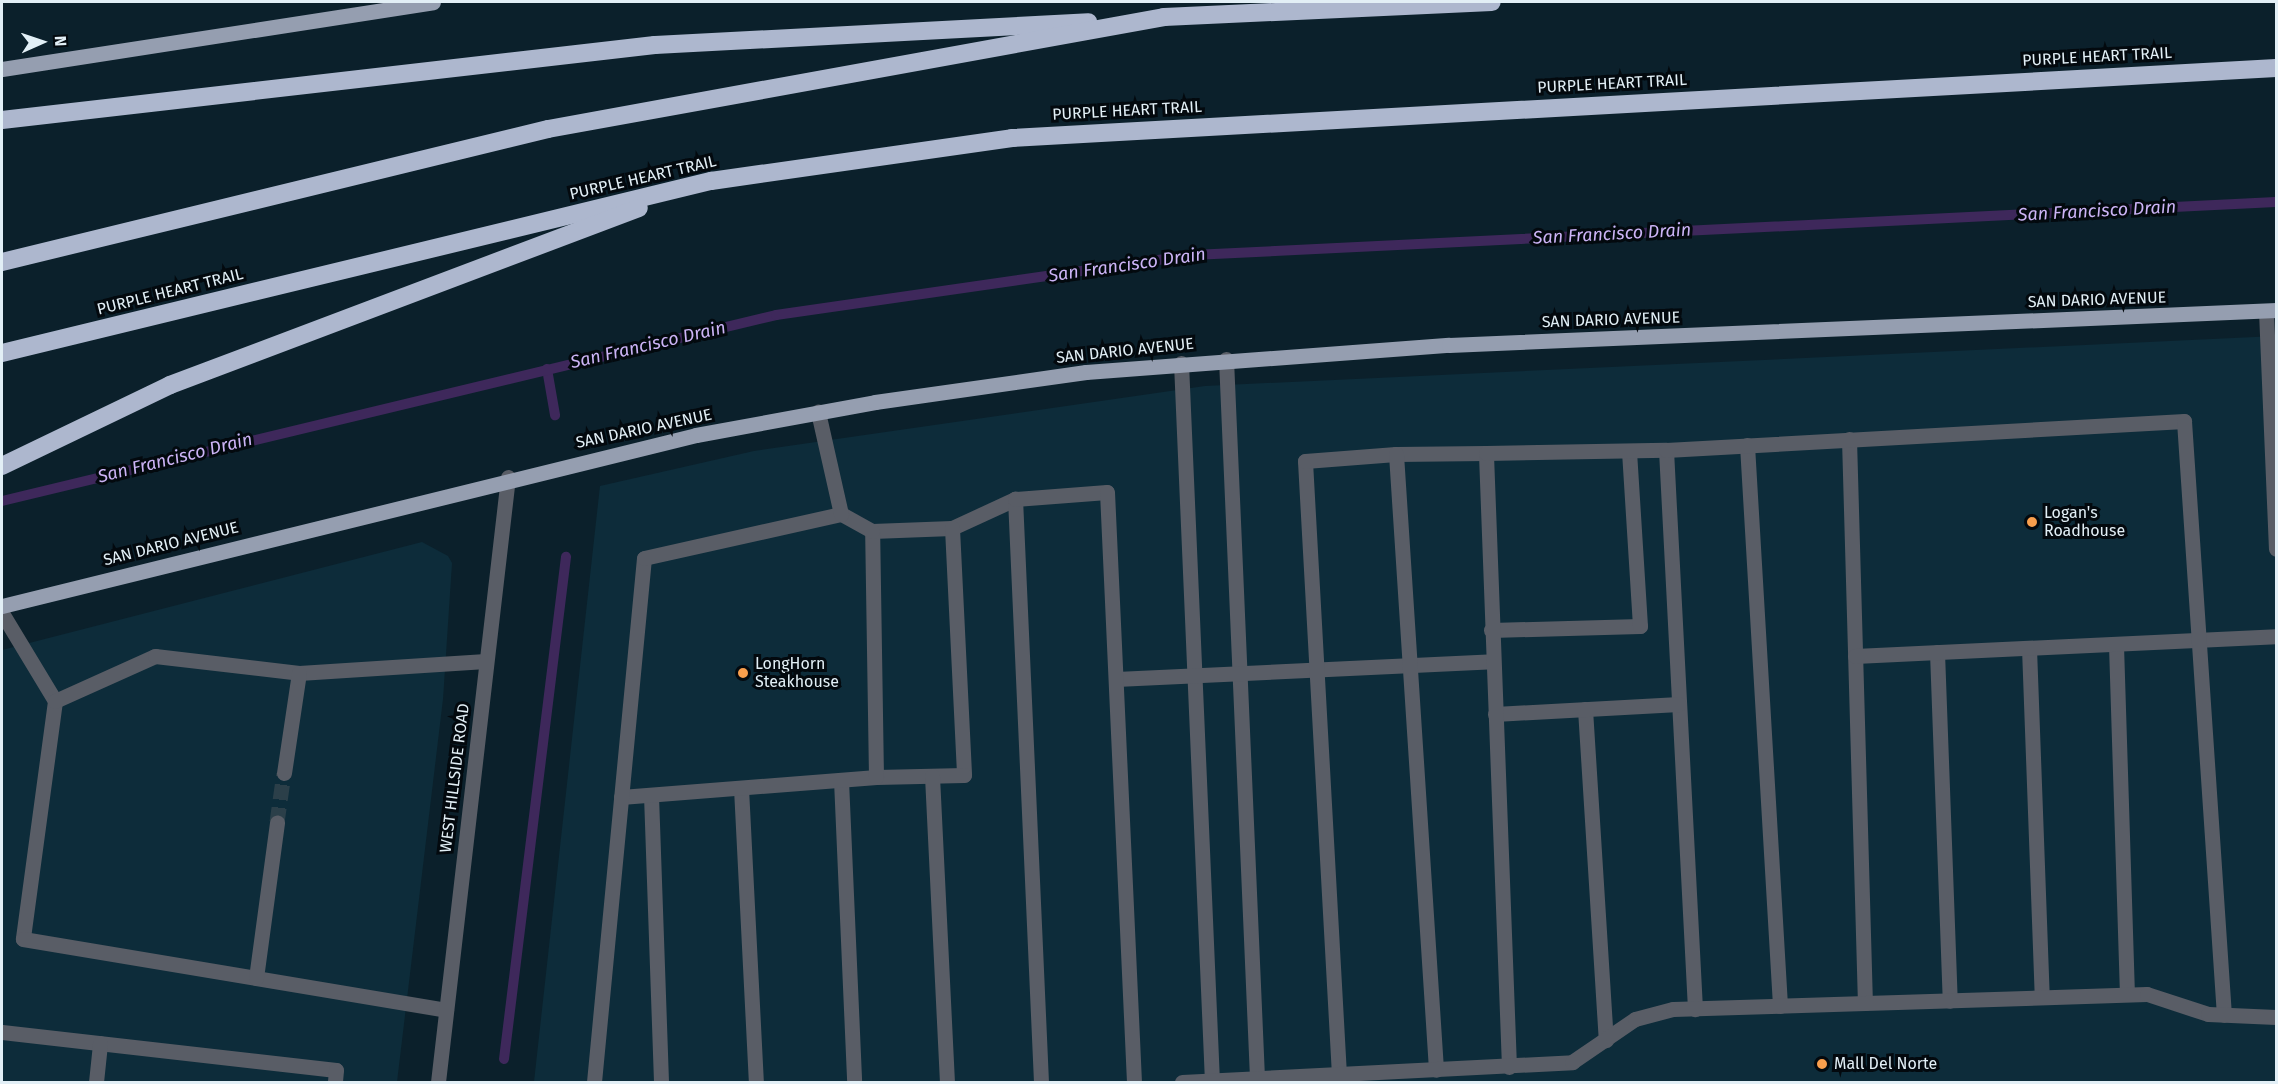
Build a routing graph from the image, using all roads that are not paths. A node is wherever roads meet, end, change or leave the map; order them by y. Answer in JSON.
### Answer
{"nodes":[{"id":1,"x":434,"y":2,"type":"edge"},
{"id":2,"x":1492,"y":2,"type":"edge"},
{"id":3,"x":1164,"y":17,"type":"junction"},
{"id":4,"x":2277,"y":68,"type":"edge"},
{"id":5,"x":2,"y":69,"type":"edge"},
{"id":6,"x":2,"y":120,"type":"edge"},
{"id":7,"x":711,"y":181,"type":"junction"},
{"id":8,"x":2,"y":262,"type":"edge"},
{"id":9,"x":2271,"y":310,"type":"edge"},
{"id":10,"x":2,"y":353,"type":"edge"},
{"id":11,"x":1226,"y":359,"type":"junction"},
{"id":12,"x":1181,"y":363,"type":"junction"},
{"id":13,"x":818,"y":412,"type":"junction"},
{"id":14,"x":1849,"y":440,"type":"junction"},
{"id":15,"x":1747,"y":445,"type":"junction"},
{"id":16,"x":1666,"y":450,"type":"junction"},
{"id":17,"x":1629,"y":451,"type":"junction"},
{"id":18,"x":1486,"y":453,"type":"junction"},
{"id":19,"x":1396,"y":454,"type":"junction"},
{"id":20,"x":2,"y":466,"type":"edge"},
{"id":21,"x":508,"y":477,"type":"junction"},
{"id":22,"x":1015,"y":499,"type":"junction"},
{"id":23,"x":841,"y":514,"type":"junction"},
{"id":24,"x":952,"y":528,"type":"junction"},
{"id":25,"x":872,"y":531,"type":"junction"},
{"id":26,"x":2277,"y":549,"type":"edge"},
{"id":27,"x":2,"y":606,"type":"edge"},
{"id":28,"x":2,"y":613,"type":"edge"},
{"id":29,"x":1491,"y":630,"type":"junction"},
{"id":30,"x":2277,"y":636,"type":"edge"},
{"id":31,"x":2199,"y":641,"type":"junction"},
{"id":32,"x":2116,"y":645,"type":"junction"},
{"id":33,"x":2029,"y":648,"type":"junction"},
{"id":34,"x":1937,"y":652,"type":"junction"},
{"id":35,"x":1855,"y":656,"type":"junction"},
{"id":36,"x":486,"y":661,"type":"junction"},
{"id":37,"x":1492,"y":661,"type":"junction"},
{"id":38,"x":1410,"y":666,"type":"junction"},
{"id":39,"x":1317,"y":670,"type":"junction"},
{"id":40,"x":299,"y":673,"type":"junction"},
{"id":41,"x":1239,"y":675,"type":"junction"},
{"id":42,"x":1195,"y":677,"type":"junction"},
{"id":43,"x":1116,"y":679,"type":"junction"},
{"id":44,"x":55,"y":701,"type":"junction"},
{"id":45,"x":1679,"y":704,"type":"junction"},
{"id":46,"x":1585,"y":709,"type":"junction"},
{"id":47,"x":1495,"y":714,"type":"junction"},
{"id":48,"x":284,"y":773,"type":"tunnel mouth"},
{"id":49,"x":932,"y":776,"type":"junction"},
{"id":50,"x":876,"y":777,"type":"junction"},
{"id":51,"x":841,"y":780,"type":"junction"},
{"id":52,"x":741,"y":788,"type":"junction"},
{"id":53,"x":651,"y":795,"type":"junction"},
{"id":54,"x":621,"y":797,"type":"junction"},
{"id":55,"x":277,"y":822,"type":"tunnel mouth"},
{"id":56,"x":256,"y":978,"type":"junction"},
{"id":57,"x":2127,"y":994,"type":"junction"},
{"id":58,"x":2042,"y":997,"type":"junction"},
{"id":59,"x":1950,"y":1001,"type":"junction"},
{"id":60,"x":1865,"y":1004,"type":"junction"},
{"id":61,"x":1780,"y":1006,"type":"junction"},
{"id":62,"x":1695,"y":1009,"type":"junction"},
{"id":63,"x":446,"y":1010,"type":"junction"},
{"id":64,"x":2224,"y":1015,"type":"junction"},
{"id":65,"x":2277,"y":1017,"type":"edge"},
{"id":66,"x":2,"y":1032,"type":"edge"},
{"id":67,"x":1606,"y":1040,"type":"junction"},
{"id":68,"x":100,"y":1043,"type":"junction"},
{"id":69,"x":1509,"y":1067,"type":"junction"},
{"id":70,"x":1436,"y":1070,"type":"junction"},
{"id":71,"x":1339,"y":1075,"type":"junction"},
{"id":72,"x":1257,"y":1079,"type":"junction"},
{"id":73,"x":1212,"y":1081,"type":"edge"},
{"id":74,"x":96,"y":1083,"type":"edge"},
{"id":75,"x":335,"y":1083,"type":"edge"},
{"id":76,"x":438,"y":1083,"type":"edge"},
{"id":77,"x":594,"y":1083,"type":"edge"},
{"id":78,"x":661,"y":1083,"type":"edge"},
{"id":79,"x":756,"y":1083,"type":"edge"},
{"id":80,"x":854,"y":1083,"type":"edge"},
{"id":81,"x":948,"y":1083,"type":"edge"},
{"id":82,"x":1041,"y":1083,"type":"edge"},
{"id":83,"x":1134,"y":1083,"type":"edge"},
{"id":84,"x":1182,"y":1083,"type":"edge"}],
"edges":[{"from":1,"to":5,"type":"main road"},
{"from":2,"to":3,"type":"highway"},
{"from":3,"to":6,"type":"highway"},
{"from":3,"to":8,"type":"highway"},
{"from":4,"to":7,"type":"highway","name":"PURPLE HEART TRAIL"},
{"from":7,"to":10,"type":"highway","name":"PURPLE HEART TRAIL"},
{"from":7,"to":20,"type":"highway"},
{"from":9,"to":11,"type":"main road","name":"SAN DARIO AVENUE"},
{"from":9,"to":26,"type":"street"},
{"from":11,"to":12,"type":"main road","name":"SAN DARIO AVENUE"},
{"from":11,"to":41,"type":"street"},
{"from":12,"to":13,"type":"main road","name":"SAN DARIO AVENUE"},
{"from":12,"to":42,"type":"street"},
{"from":13,"to":21,"type":"main road","name":"SAN DARIO AVENUE"},
{"from":13,"to":23,"type":"street"},
{"from":14,"to":15,"type":"street"},
{"from":14,"to":31,"type":"street"},
{"from":14,"to":35,"type":"street"},
{"from":15,"to":16,"type":"street"},
{"from":15,"to":61,"type":"street"},
{"from":16,"to":17,"type":"street"},
{"from":16,"to":45,"type":"street"},
{"from":17,"to":18,"type":"street"},
{"from":17,"to":29,"type":"street"},
{"from":18,"to":19,"type":"street"},
{"from":18,"to":29,"type":"street"},
{"from":19,"to":38,"type":"street"},
{"from":19,"to":39,"type":"street"},
{"from":21,"to":27,"type":"main road","name":"SAN DARIO AVENUE"},
{"from":21,"to":36,"type":"street","name":"WEST HILLSIDE ROAD"},
{"from":22,"to":24,"type":"street"},
{"from":22,"to":43,"type":"street"},
{"from":22,"to":82,"type":"street"},
{"from":23,"to":25,"type":"street"},
{"from":23,"to":54,"type":"street"},
{"from":24,"to":25,"type":"street"},
{"from":24,"to":49,"type":"street"},
{"from":25,"to":50,"type":"street"},
{"from":28,"to":44,"type":"street"},
{"from":29,"to":37,"type":"street"},
{"from":30,"to":31,"type":"street"},
{"from":31,"to":32,"type":"street"},
{"from":31,"to":64,"type":"street"},
{"from":32,"to":33,"type":"street"},
{"from":32,"to":57,"type":"street"},
{"from":33,"to":34,"type":"street"},
{"from":33,"to":58,"type":"street"},
{"from":34,"to":35,"type":"street"},
{"from":34,"to":59,"type":"street"},
{"from":35,"to":60,"type":"street"},
{"from":36,"to":40,"type":"street"},
{"from":36,"to":63,"type":"street","name":"WEST HILLSIDE ROAD"},
{"from":37,"to":38,"type":"street"},
{"from":37,"to":47,"type":"street"},
{"from":38,"to":39,"type":"street"},
{"from":38,"to":70,"type":"street"},
{"from":39,"to":41,"type":"street"},
{"from":39,"to":71,"type":"street"},
{"from":40,"to":44,"type":"street"},
{"from":40,"to":48,"type":"street"},
{"from":41,"to":42,"type":"street"},
{"from":41,"to":72,"type":"street"},
{"from":42,"to":43,"type":"street"},
{"from":42,"to":73,"type":"street"},
{"from":43,"to":83,"type":"street"},
{"from":44,"to":56,"type":"street"},
{"from":45,"to":46,"type":"street"},
{"from":45,"to":62,"type":"street"},
{"from":46,"to":47,"type":"street"},
{"from":46,"to":67,"type":"street"},
{"from":47,"to":69,"type":"street"},
{"from":49,"to":50,"type":"street"},
{"from":49,"to":81,"type":"street"},
{"from":50,"to":51,"type":"street"},
{"from":51,"to":52,"type":"street"},
{"from":51,"to":80,"type":"street"},
{"from":52,"to":53,"type":"street"},
{"from":52,"to":79,"type":"street"},
{"from":53,"to":54,"type":"street"},
{"from":53,"to":78,"type":"street"},
{"from":54,"to":77,"type":"street"},
{"from":55,"to":56,"type":"street"},
{"from":56,"to":63,"type":"street"},
{"from":57,"to":58,"type":"street"},
{"from":57,"to":64,"type":"street"},
{"from":58,"to":59,"type":"street"},
{"from":59,"to":60,"type":"street"},
{"from":60,"to":61,"type":"street"},
{"from":61,"to":62,"type":"street"},
{"from":62,"to":67,"type":"street"},
{"from":63,"to":76,"type":"street","name":"WEST HILLSIDE ROAD"},
{"from":64,"to":65,"type":"street"},
{"from":66,"to":68,"type":"street"},
{"from":67,"to":69,"type":"street"},
{"from":68,"to":74,"type":"street"},
{"from":68,"to":75,"type":"street"},
{"from":69,"to":70,"type":"street"},
{"from":70,"to":71,"type":"street"},
{"from":71,"to":72,"type":"street"},
{"from":72,"to":73,"type":"street"},
{"from":73,"to":84,"type":"street"}]}
